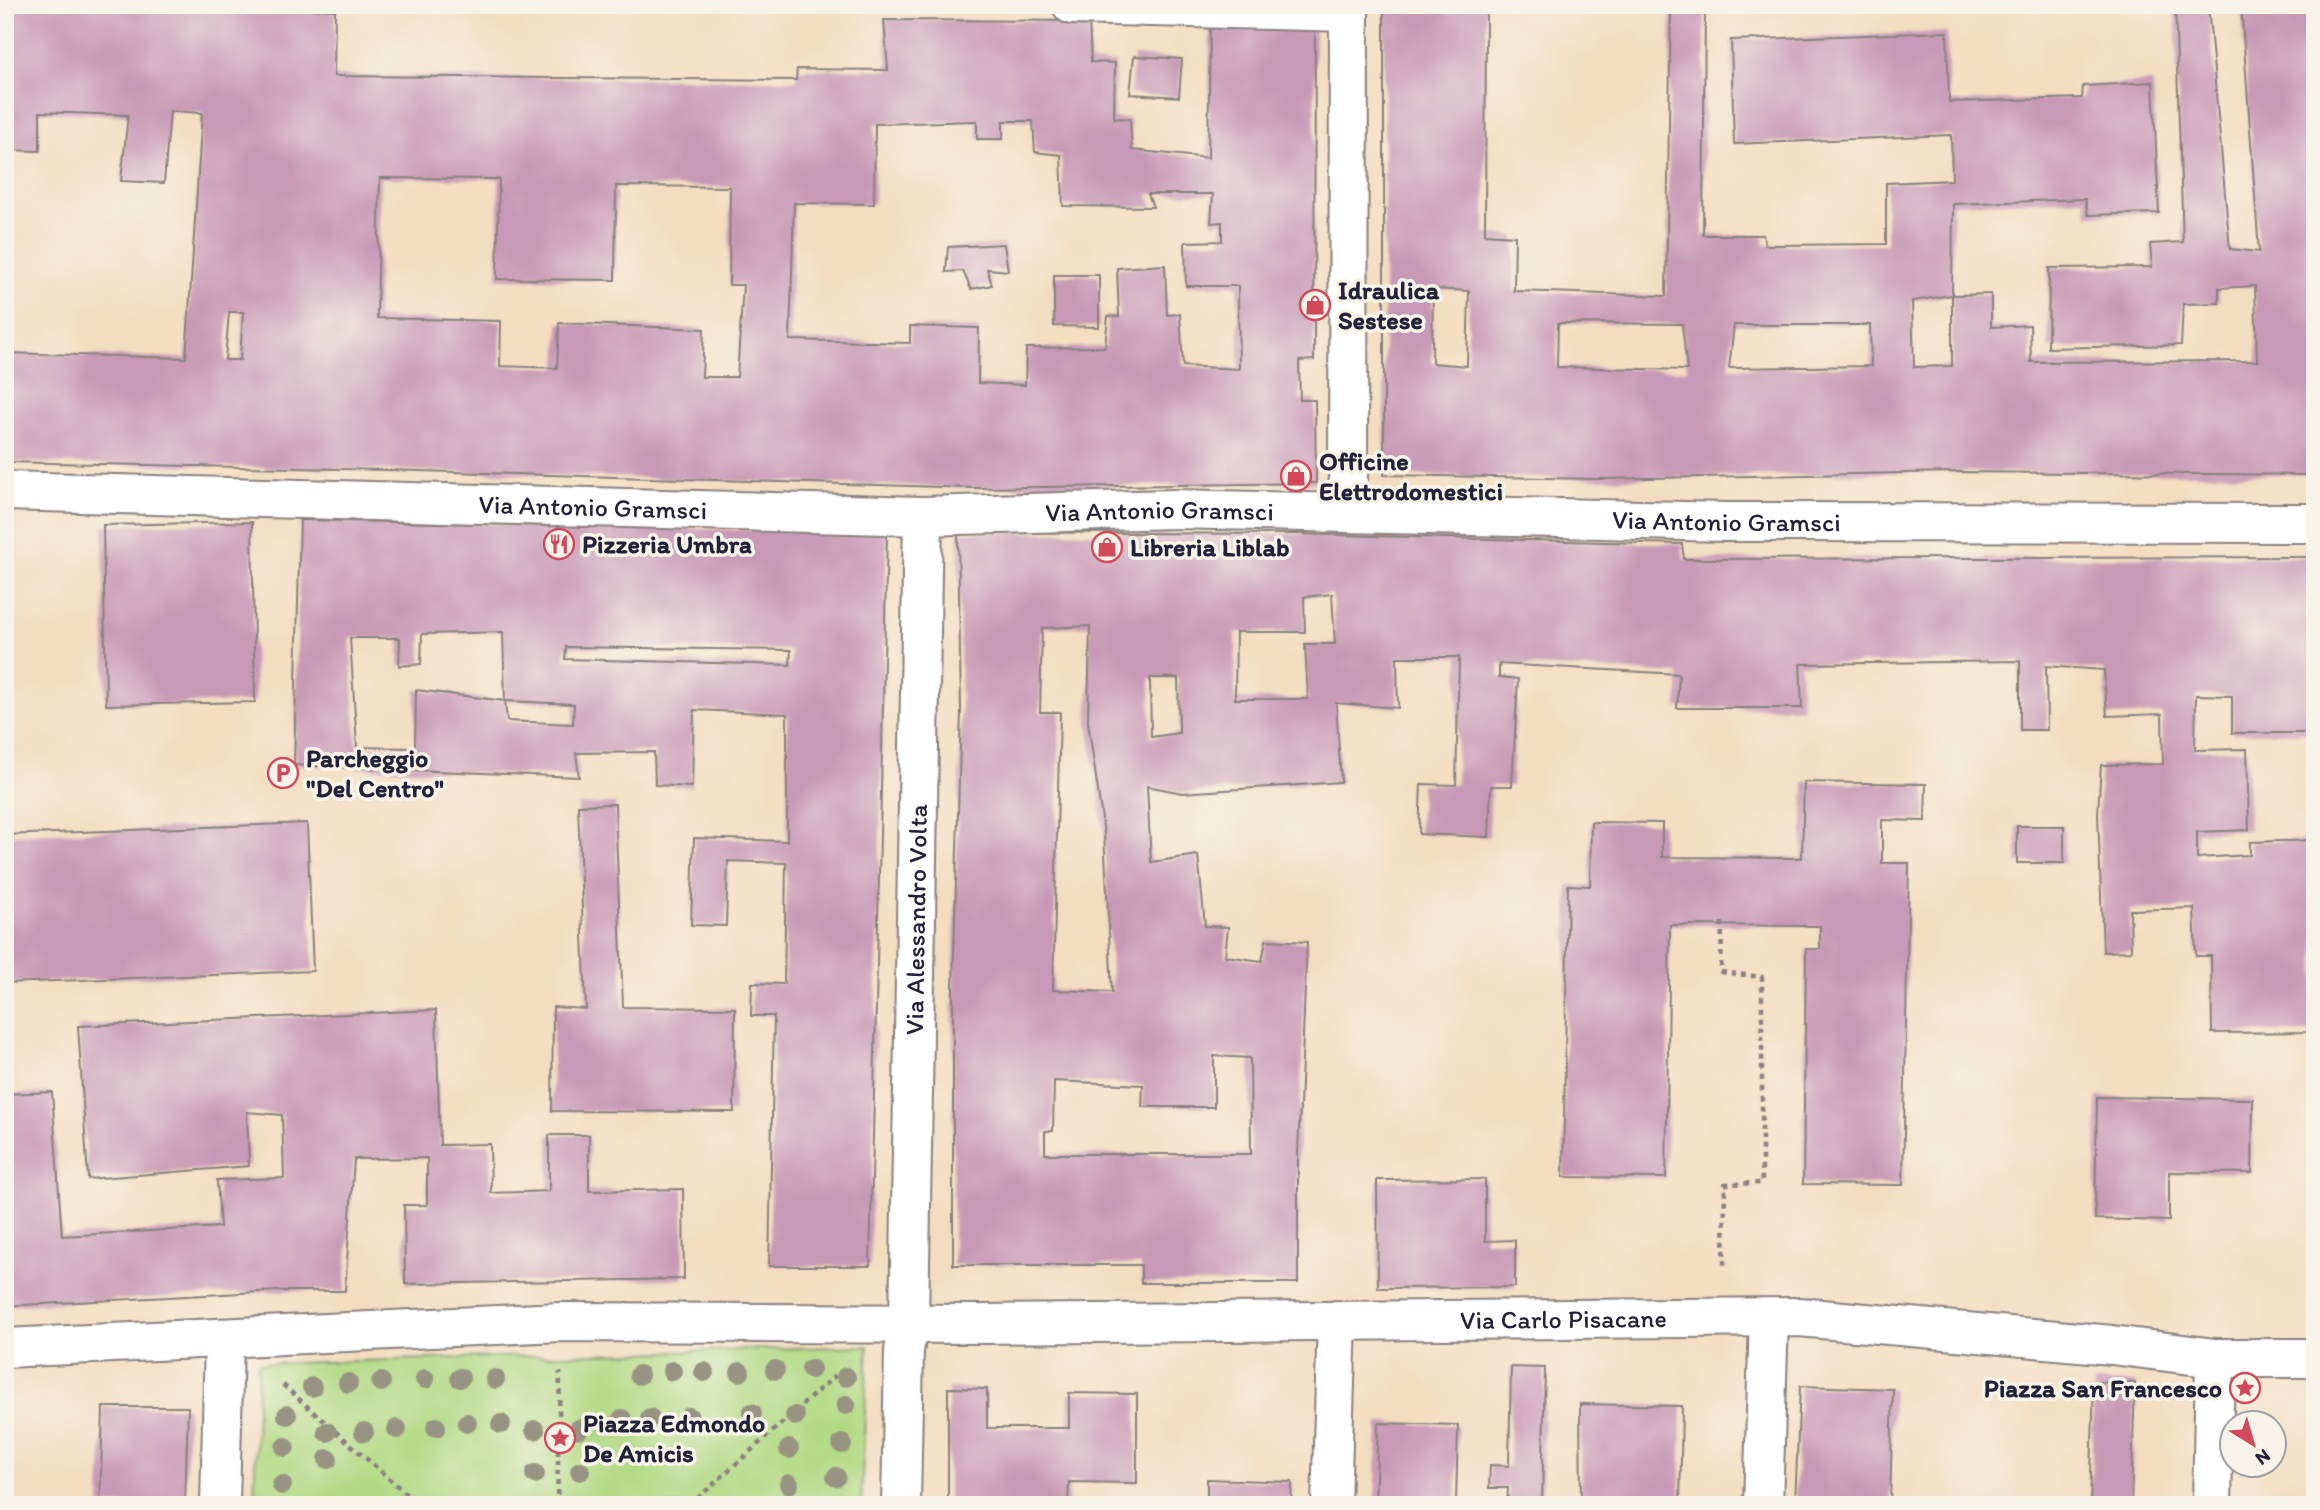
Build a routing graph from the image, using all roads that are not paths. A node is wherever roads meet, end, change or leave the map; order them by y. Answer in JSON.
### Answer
{"nodes":[{"id":1,"x":1072,"y":5,"type":"edge"},
{"id":2,"x":1349,"y":8,"type":"edge"},
{"id":3,"x":5,"y":491,"type":"edge"},
{"id":4,"x":1358,"y":512,"type":"junction"},
{"id":5,"x":923,"y":516,"type":"junction"},
{"id":6,"x":2315,"y":523,"type":"edge"},
{"id":7,"x":1769,"y":1318,"type":"junction"},
{"id":8,"x":1337,"y":1320,"type":"junction"},
{"id":9,"x":907,"y":1336,"type":"junction"},
{"id":10,"x":224,"y":1339,"type":"junction"},
{"id":11,"x":5,"y":1348,"type":"edge"},
{"id":12,"x":2215,"y":1358,"type":"junction"},
{"id":13,"x":2315,"y":1358,"type":"edge"},
{"id":14,"x":220,"y":1505,"type":"edge"},
{"id":15,"x":901,"y":1505,"type":"edge"},
{"id":16,"x":1331,"y":1505,"type":"edge"},
{"id":17,"x":1763,"y":1505,"type":"edge"},
{"id":18,"x":2212,"y":1505,"type":"edge"}],
"edges":[{"from":1,"to":2,"type":"street"},
{"from":2,"to":4,"type":"street"},
{"from":3,"to":5,"type":"street","name":"Via Antonio Gramsci"},
{"from":4,"to":5,"type":"street","name":"Via Antonio Gramsci"},
{"from":4,"to":6,"type":"street","name":"Via Antonio Gramsci"},
{"from":5,"to":9,"type":"street","name":"Via Alessandro Volta"},
{"from":7,"to":8,"type":"street","name":"Via Carlo Pisacane"},
{"from":7,"to":12,"type":"street","name":"Via Carlo Pisacane"},
{"from":7,"to":17,"type":"street"},
{"from":8,"to":9,"type":"street","name":"Via Carlo Pisacane"},
{"from":8,"to":16,"type":"street"},
{"from":9,"to":10,"type":"street"},
{"from":9,"to":15,"type":"street"},
{"from":10,"to":11,"type":"street"},
{"from":10,"to":14,"type":"street"},
{"from":12,"to":13,"type":"street"},
{"from":12,"to":18,"type":"street"}]}
